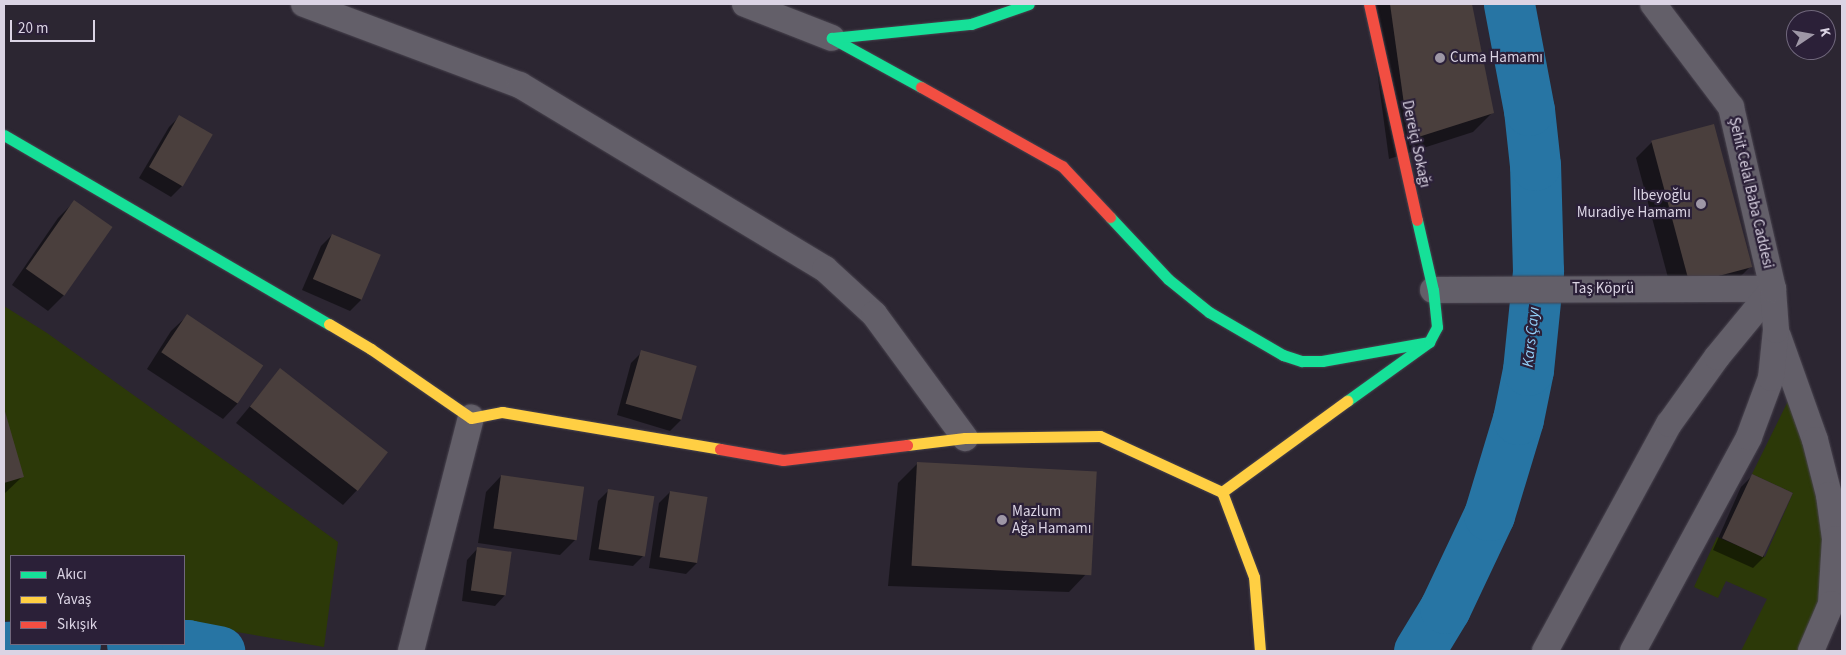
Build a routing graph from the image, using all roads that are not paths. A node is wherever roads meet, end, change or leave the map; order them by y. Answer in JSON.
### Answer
{"nodes":[{"id":1,"x":304,"y":4,"type":"edge"},
{"id":2,"x":745,"y":4,"type":"edge"},
{"id":3,"x":1029,"y":4,"type":"edge"},
{"id":4,"x":1369,"y":4,"type":"edge"},
{"id":5,"x":1653,"y":4,"type":"edge"},
{"id":6,"x":832,"y":38,"type":"junction"},
{"id":7,"x":4,"y":135,"type":"edge"},
{"id":8,"x":1773,"y":289,"type":"junction"},
{"id":9,"x":1433,"y":290,"type":"junction"},
{"id":10,"x":1776,"y":330,"type":"junction"},
{"id":11,"x":1429,"y":342,"type":"junction"},
{"id":12,"x":470,"y":418,"type":"junction"},
{"id":13,"x":965,"y":438,"type":"junction"},
{"id":14,"x":1222,"y":492,"type":"junction"},
{"id":15,"x":1837,"y":612,"type":"edge"},
{"id":16,"x":412,"y":649,"type":"edge"},
{"id":17,"x":1260,"y":651,"type":"edge"},
{"id":18,"x":1545,"y":651,"type":"edge"},
{"id":19,"x":1632,"y":651,"type":"edge"},
{"id":20,"x":1811,"y":651,"type":"edge"}],
"edges":[{"from":1,"to":13,"type":"street"},
{"from":2,"to":6,"type":"street"},
{"from":3,"to":6,"type":"street"},
{"from":4,"to":9,"type":"street","name":"Dereiçi Sokağı"},
{"from":5,"to":8,"type":"street","name":"Şehit Celal Baba Caddesi"},
{"from":6,"to":11,"type":"street"},
{"from":7,"to":12,"type":"street"},
{"from":8,"to":9,"type":"street","name":"Taş Köprü"},
{"from":8,"to":10,"type":"street","name":"Şehit Celal Baba Caddesi"},
{"from":8,"to":18,"type":"street"},
{"from":9,"to":11,"type":"street","name":"Dereiçi Sokağı"},
{"from":10,"to":15,"type":"street"},
{"from":10,"to":19,"type":"street"},
{"from":11,"to":14,"type":"street"},
{"from":12,"to":13,"type":"street"},
{"from":12,"to":16,"type":"street"},
{"from":13,"to":14,"type":"street"},
{"from":14,"to":17,"type":"street"},
{"from":15,"to":20,"type":"street"}]}
